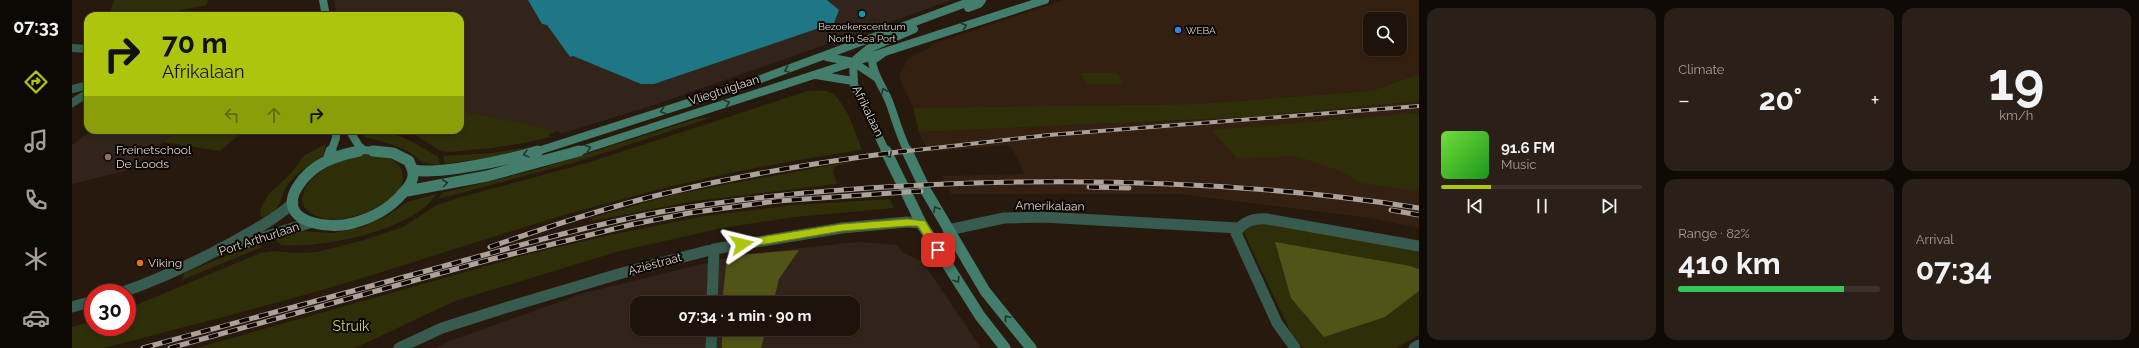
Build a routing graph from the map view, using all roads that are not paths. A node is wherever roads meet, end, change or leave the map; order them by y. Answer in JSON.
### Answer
{"nodes":[{"id":1,"x":323,"y":0,"type":"edge"},
{"id":2,"x":974,"y":0,"type":"edge"},
{"id":3,"x":982,"y":0,"type":"edge"},
{"id":4,"x":1045,"y":0,"type":"edge"},
{"id":5,"x":325,"y":12,"type":"edge"},
{"id":6,"x":72,"y":48,"type":"edge"},
{"id":7,"x":84,"y":49,"type":"edge"},
{"id":8,"x":883,"y":53,"type":"junction"},
{"id":9,"x":823,"y":56,"type":"junction"},
{"id":10,"x":853,"y":62,"type":"junction"},
{"id":11,"x":813,"y":75,"type":"junction"},
{"id":12,"x":877,"y":78,"type":"junction"},
{"id":13,"x":853,"y":81,"type":"junction"},
{"id":14,"x":84,"y":86,"type":"edge"},
{"id":15,"x":72,"y":89,"type":"edge"},
{"id":16,"x":84,"y":96,"type":"edge"},
{"id":17,"x":72,"y":103,"type":"edge"},
{"id":18,"x":336,"y":134,"type":"edge"},
{"id":19,"x":352,"y":134,"type":"edge"},
{"id":20,"x":364,"y":150,"type":"junction"},
{"id":21,"x":328,"y":160,"type":"junction"},
{"id":22,"x":414,"y":170,"type":"junction"},
{"id":23,"x":407,"y":191,"type":"junction"},
{"id":24,"x":293,"y":203,"type":"junction"},
{"id":25,"x":309,"y":223,"type":"junction"},
{"id":26,"x":921,"y":223,"type":"junction"},
{"id":27,"x":1238,"y":228,"type":"junction"},
{"id":28,"x":948,"y":230,"type":"junction"},
{"id":29,"x":1419,"y":246,"type":"edge"},
{"id":30,"x":714,"y":249,"type":"junction"},
{"id":31,"x":209,"y":255,"type":"junction"},
{"id":32,"x":136,"y":287,"type":"edge"},
{"id":33,"x":712,"y":296,"type":"edge"},
{"id":34,"x":84,"y":304,"type":"edge"},
{"id":35,"x":72,"y":307,"type":"edge"},
{"id":36,"x":712,"y":336,"type":"edge"},
{"id":37,"x":1419,"y":345,"type":"edge"},
{"id":38,"x":399,"y":348,"type":"edge"},
{"id":39,"x":711,"y":348,"type":"edge"},
{"id":40,"x":1005,"y":348,"type":"edge"},
{"id":41,"x":1031,"y":348,"type":"edge"},
{"id":42,"x":1295,"y":348,"type":"edge"},
{"id":43,"x":1414,"y":348,"type":"edge"}],
"edges":[{"from":1,"to":5,"type":"main road"},
{"from":2,"to":9,"type":"main road","name":"Vliegtuiglaan"},
{"from":3,"to":10,"type":"main road"},
{"from":8,"to":4,"type":"main road","name":"Vliegtuiglaan","one_way":true},
{"from":6,"to":7,"type":"street"},
{"from":8,"to":10,"type":"main road","name":"Vliegtuiglaan"},
{"from":8,"to":12,"type":"main road"},
{"from":9,"to":10,"type":"main road"},
{"from":9,"to":22,"type":"main road","name":"Vliegtuiglaan","one_way":true},
{"from":10,"to":11,"type":"main road","name":"Vliegtuiglaan"},
{"from":10,"to":12,"type":"main road","name":"Afrikalaan"},
{"from":10,"to":13,"type":"main road","name":"Afrikalaan"},
{"from":11,"to":13,"type":"main road"},
{"from":23,"to":11,"type":"main road","name":"Vliegtuiglaan","one_way":true},
{"from":28,"to":12,"type":"main road","name":"Afrikalaan","one_way":true},
{"from":13,"to":26,"type":"main road","name":"Afrikalaan","one_way":true},
{"from":14,"to":15,"type":"street"},
{"from":16,"to":17,"type":"street"},
{"from":18,"to":21,"type":"main road"},
{"from":19,"to":20,"type":"main road"},
{"from":20,"to":21,"type":"main road","name":"Port Arthurlaan"},
{"from":20,"to":22,"type":"main road","name":"Port Arthurlaan"},
{"from":21,"to":24,"type":"main road","name":"Port Arthurlaan"},
{"from":22,"to":23,"type":"main road","name":"Port Arthurlaan"},
{"from":23,"to":25,"type":"main road","name":"Port Arthurlaan"},
{"from":24,"to":25,"type":"main road","name":"Port Arthurlaan"},
{"from":24,"to":31,"type":"street","name":"Port Arthurlaan"},
{"from":25,"to":31,"type":"street","name":"Port Arthurlaan"},
{"from":26,"to":30,"type":"street","name":"Aziëstraat"},
{"from":26,"to":40,"type":"main road","name":"Afrikalaan","one_way":true},
{"from":27,"to":28,"type":"street","name":"Amerikalaan"},
{"from":27,"to":29,"type":"street"},
{"from":27,"to":42,"type":"street"},
{"from":41,"to":28,"type":"main road","name":"Afrikalaan","one_way":true},
{"from":30,"to":33,"type":"street"},
{"from":30,"to":38,"type":"street","name":"Aziëstraat"},
{"from":31,"to":32,"type":"street","name":"Port Arthurlaan"},
{"from":34,"to":35,"type":"street"},
{"from":36,"to":39,"type":"street"},
{"from":37,"to":43,"type":"street"}]}
